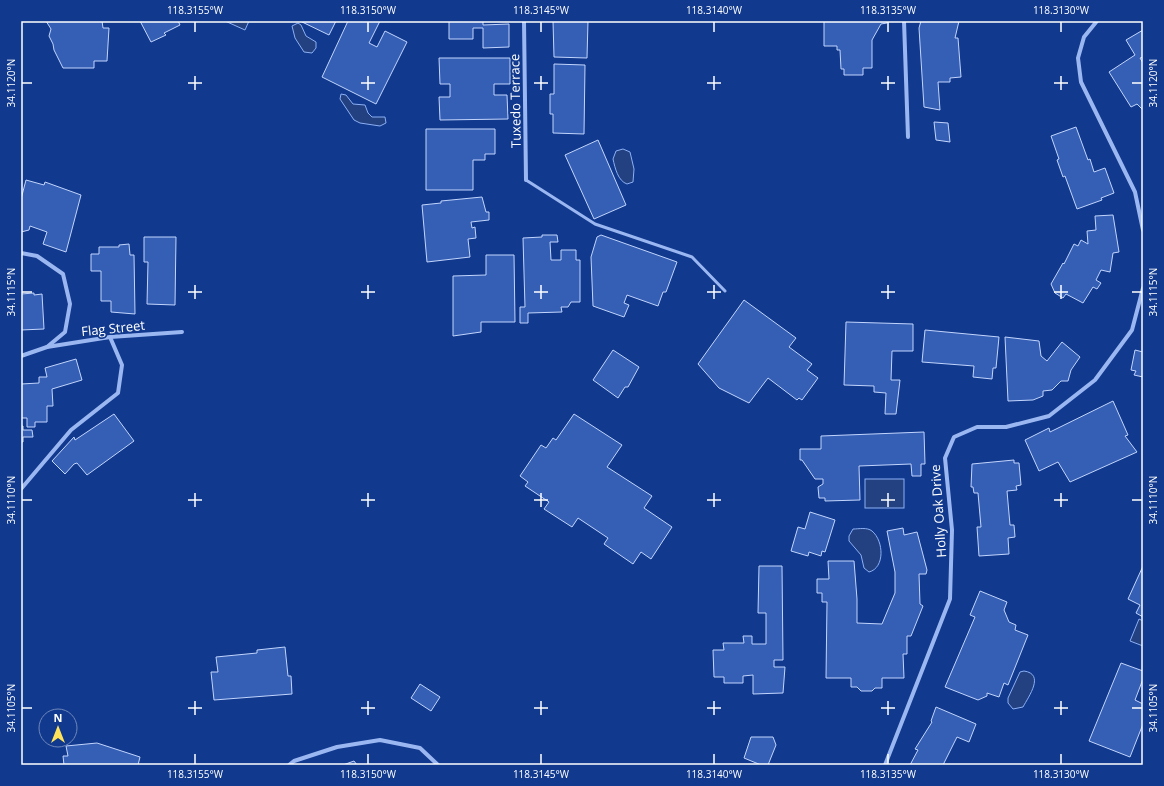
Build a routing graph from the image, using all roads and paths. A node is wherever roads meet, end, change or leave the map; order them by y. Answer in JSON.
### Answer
{"nodes":[{"id":1,"x":524,"y":21,"type":"edge"},
{"id":2,"x":904,"y":21,"type":"edge"},
{"id":3,"x":1097,"y":21,"type":"edge"},
{"id":4,"x":908,"y":137,"type":"dead end"},
{"id":5,"x":526,"y":180,"type":"joint"},
{"id":6,"x":1143,"y":230,"type":"edge"},
{"id":7,"x":21,"y":253,"type":"edge"},
{"id":8,"x":1143,"y":288,"type":"edge"},
{"id":9,"x":725,"y":291,"type":"dead end"},
{"id":10,"x":182,"y":332,"type":"dead end"},
{"id":11,"x":110,"y":337,"type":"junction"},
{"id":12,"x":47,"y":348,"type":"junction"},
{"id":13,"x":21,"y":356,"type":"edge"},
{"id":14,"x":21,"y":489,"type":"edge"},
{"id":15,"x":289,"y":765,"type":"edge"},
{"id":16,"x":438,"y":765,"type":"edge"},
{"id":17,"x":885,"y":765,"type":"edge"}],
"edges":[{"from":1,"to":5,"type":"street","name":"Tuxedo Terrace"},
{"from":2,"to":4,"type":"street"},
{"from":3,"to":6,"type":"street"},
{"from":5,"to":9,"type":"lane"},
{"from":7,"to":12,"type":"street"},
{"from":8,"to":17,"type":"street","name":"Holly Oak Drive"},
{"from":10,"to":11,"type":"street","name":"Flag Street"},
{"from":11,"to":12,"type":"street","name":"Flag Street"},
{"from":11,"to":14,"type":"street"},
{"from":12,"to":13,"type":"street","name":"Flag Street"},
{"from":15,"to":16,"type":"street"}]}
